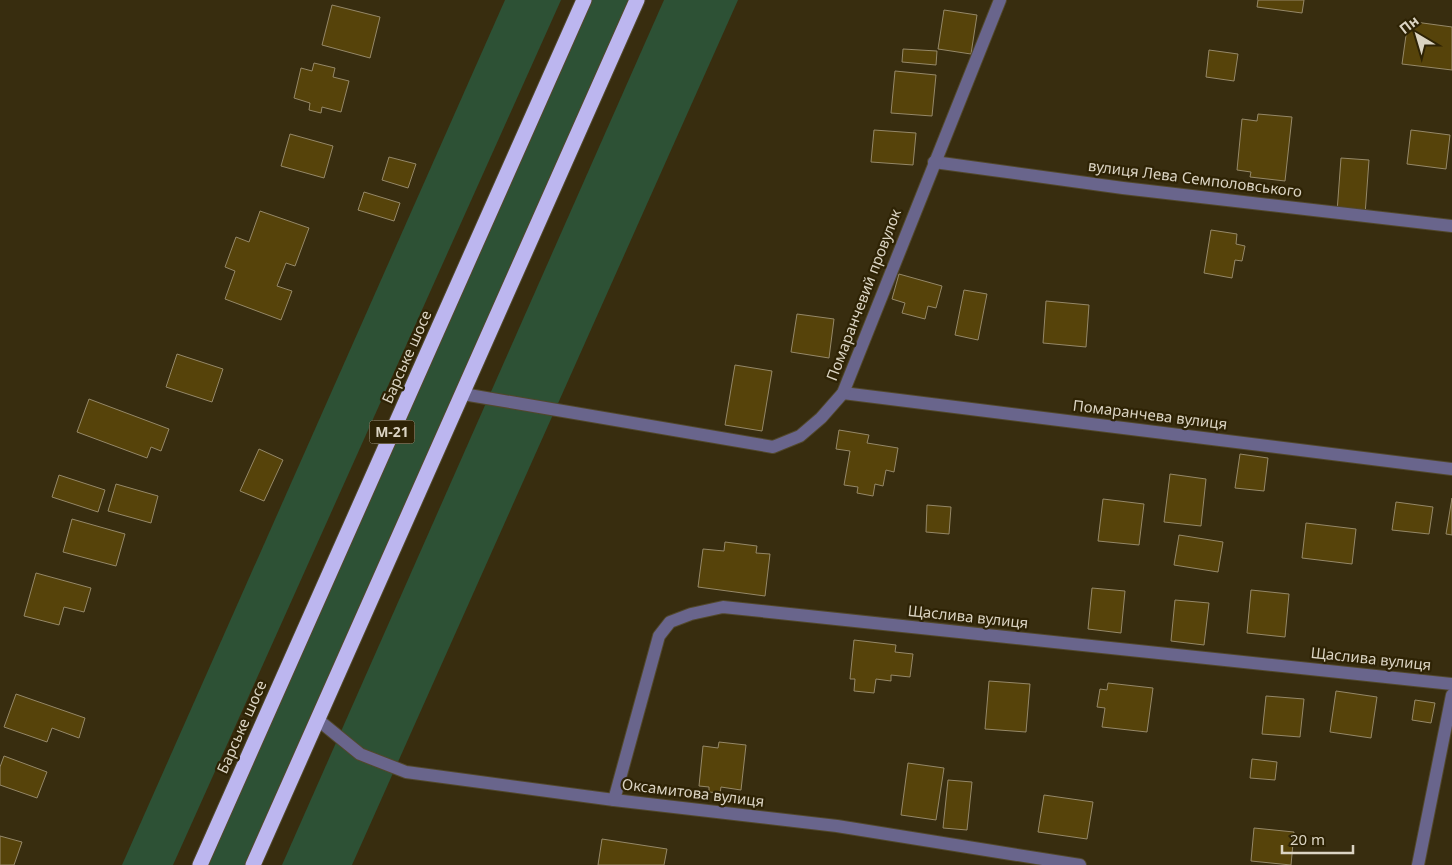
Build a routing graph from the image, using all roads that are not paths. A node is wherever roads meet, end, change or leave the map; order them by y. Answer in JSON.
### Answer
{"nodes":[{"id":1,"x":584,"y":0,"type":"edge"},
{"id":2,"x":637,"y":0,"type":"edge"},
{"id":3,"x":1000,"y":0,"type":"edge"},
{"id":4,"x":934,"y":162,"type":"junction"},
{"id":5,"x":1452,"y":226,"type":"edge"},
{"id":6,"x":844,"y":393,"type":"junction"},
{"id":7,"x":463,"y":394,"type":"junction"},
{"id":8,"x":1452,"y":469,"type":"edge"},
{"id":9,"x":1452,"y":684,"type":"edge"},
{"id":10,"x":1452,"y":696,"type":"edge"},
{"id":11,"x":317,"y":719,"type":"junction"},
{"id":12,"x":1446,"y":765,"type":"edge"},
{"id":13,"x":614,"y":800,"type":"junction"},
{"id":14,"x":200,"y":865,"type":"edge"},
{"id":15,"x":253,"y":865,"type":"edge"},
{"id":16,"x":1080,"y":865,"type":"edge"},
{"id":17,"x":1418,"y":865,"type":"edge"}],
"edges":[{"from":1,"to":14,"type":"highway","name":"Барське шосе","number":"М-21"},
{"from":2,"to":7,"type":"highway"},
{"from":3,"to":4,"type":"street","name":"Помаранчевий провулок"},
{"from":4,"to":5,"type":"street","name":"вулиця Лева Семполовського"},
{"from":4,"to":6,"type":"street","name":"Помаранчевий провулок"},
{"from":6,"to":7,"type":"street","name":"Помаранчевий провулок"},
{"from":6,"to":8,"type":"street","name":"Помаранчева вулиця"},
{"from":7,"to":11,"type":"highway"},
{"from":9,"to":13,"type":"street","name":"Щаслива вулиця"},
{"from":10,"to":12,"type":"street"},
{"from":11,"to":13,"type":"street","name":"Оксамитова вулиця"},
{"from":11,"to":15,"type":"highway"},
{"from":12,"to":17,"type":"street"},
{"from":13,"to":16,"type":"street","name":"Оксамитова вулиця"}]}
